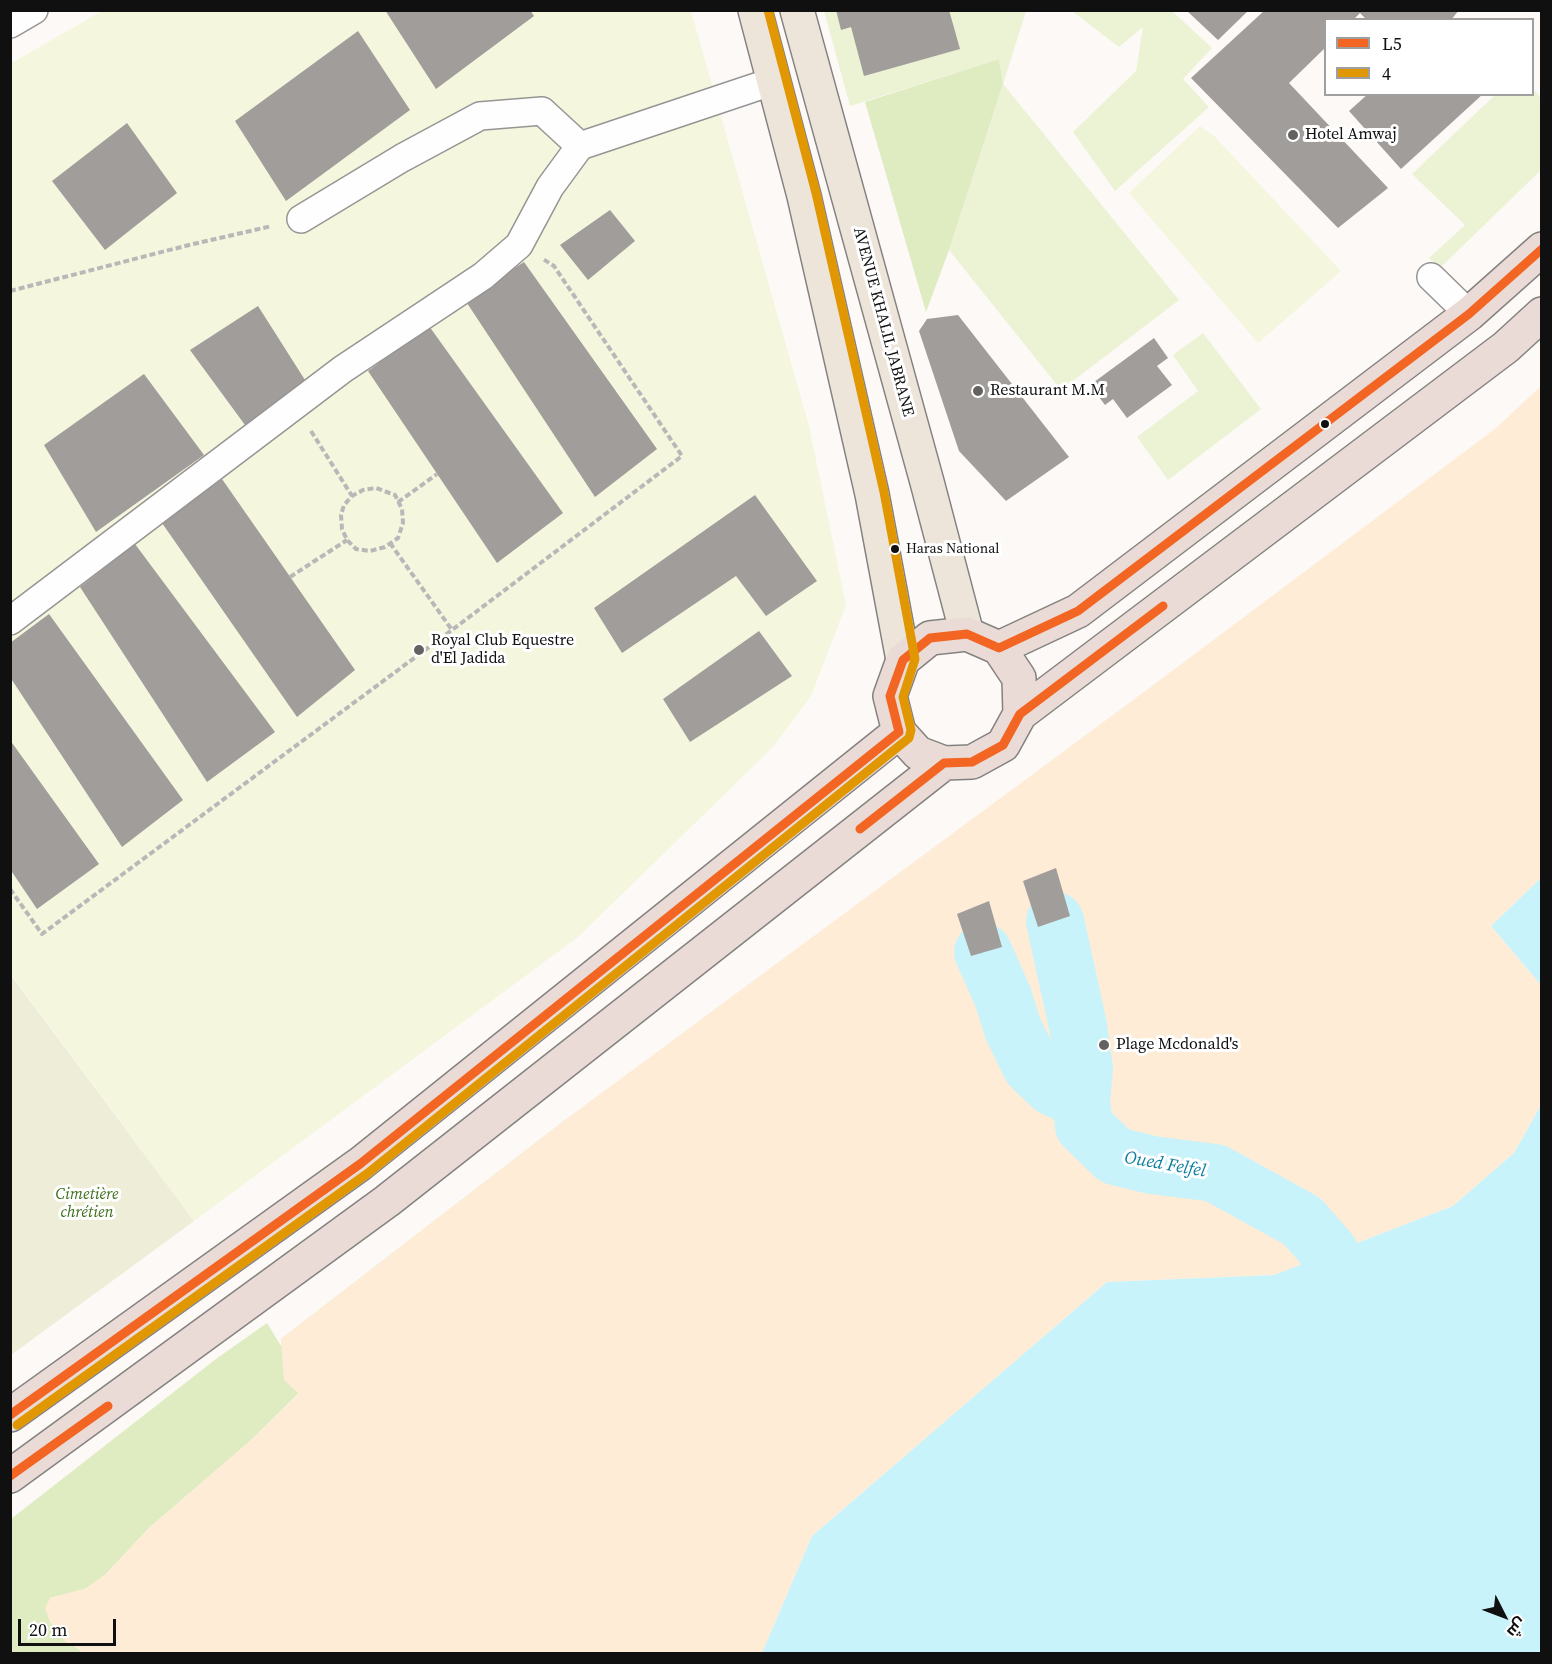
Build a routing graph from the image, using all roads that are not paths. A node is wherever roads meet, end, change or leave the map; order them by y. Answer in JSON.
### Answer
{"nodes":[{"id":1,"x":34,"y":10,"type":"edge"},
{"id":2,"x":755,"y":10,"type":"edge"},
{"id":3,"x":797,"y":10,"type":"edge"},
{"id":4,"x":10,"y":24,"type":"edge"},
{"id":5,"x":774,"y":81,"type":"junction"},
{"id":6,"x":580,"y":146,"type":"junction"},
{"id":7,"x":302,"y":219,"type":"road end"},
{"id":8,"x":1542,"y":249,"type":"edge"},
{"id":9,"x":1431,"y":277,"type":"dead end"},
{"id":10,"x":1469,"y":314,"type":"junction"},
{"id":11,"x":1542,"y":314,"type":"edge"},
{"id":12,"x":10,"y":621,"type":"edge"},
{"id":13,"x":966,"y":634,"type":"junction"},
{"id":14,"x":999,"y":648,"type":"junction"},
{"id":15,"x":903,"y":660,"type":"junction"},
{"id":16,"x":1020,"y":714,"type":"junction"},
{"id":17,"x":899,"y":732,"type":"junction"},
{"id":18,"x":944,"y":763,"type":"junction"},
{"id":19,"x":360,"y":1164,"type":"junction"},
{"id":20,"x":387,"y":1200,"type":"junction"},
{"id":21,"x":10,"y":1415,"type":"edge"},
{"id":22,"x":10,"y":1476,"type":"edge"}],
"edges":[{"from":1,"to":4,"type":"street"},
{"from":2,"to":5,"type":"main road"},
{"from":3,"to":13,"type":"main road","name":"AVENUE KHALIL JABRANE"},
{"from":5,"to":6,"type":"street"},
{"from":5,"to":15,"type":"main road"},
{"from":6,"to":7,"type":"street"},
{"from":6,"to":12,"type":"street"},
{"from":8,"to":10,"type":"highway"},
{"from":9,"to":10,"type":"street"},
{"from":10,"to":14,"type":"highway"},
{"from":11,"to":16,"type":"highway"},
{"from":13,"to":14,"type":"highway"},
{"from":13,"to":15,"type":"highway"},
{"from":14,"to":16,"type":"highway"},
{"from":15,"to":17,"type":"highway"},
{"from":16,"to":18,"type":"highway"},
{"from":17,"to":18,"type":"highway"},
{"from":17,"to":19,"type":"highway"},
{"from":18,"to":20,"type":"highway"},
{"from":19,"to":20,"type":"highway"},
{"from":19,"to":21,"type":"highway"},
{"from":20,"to":22,"type":"highway"}]}
